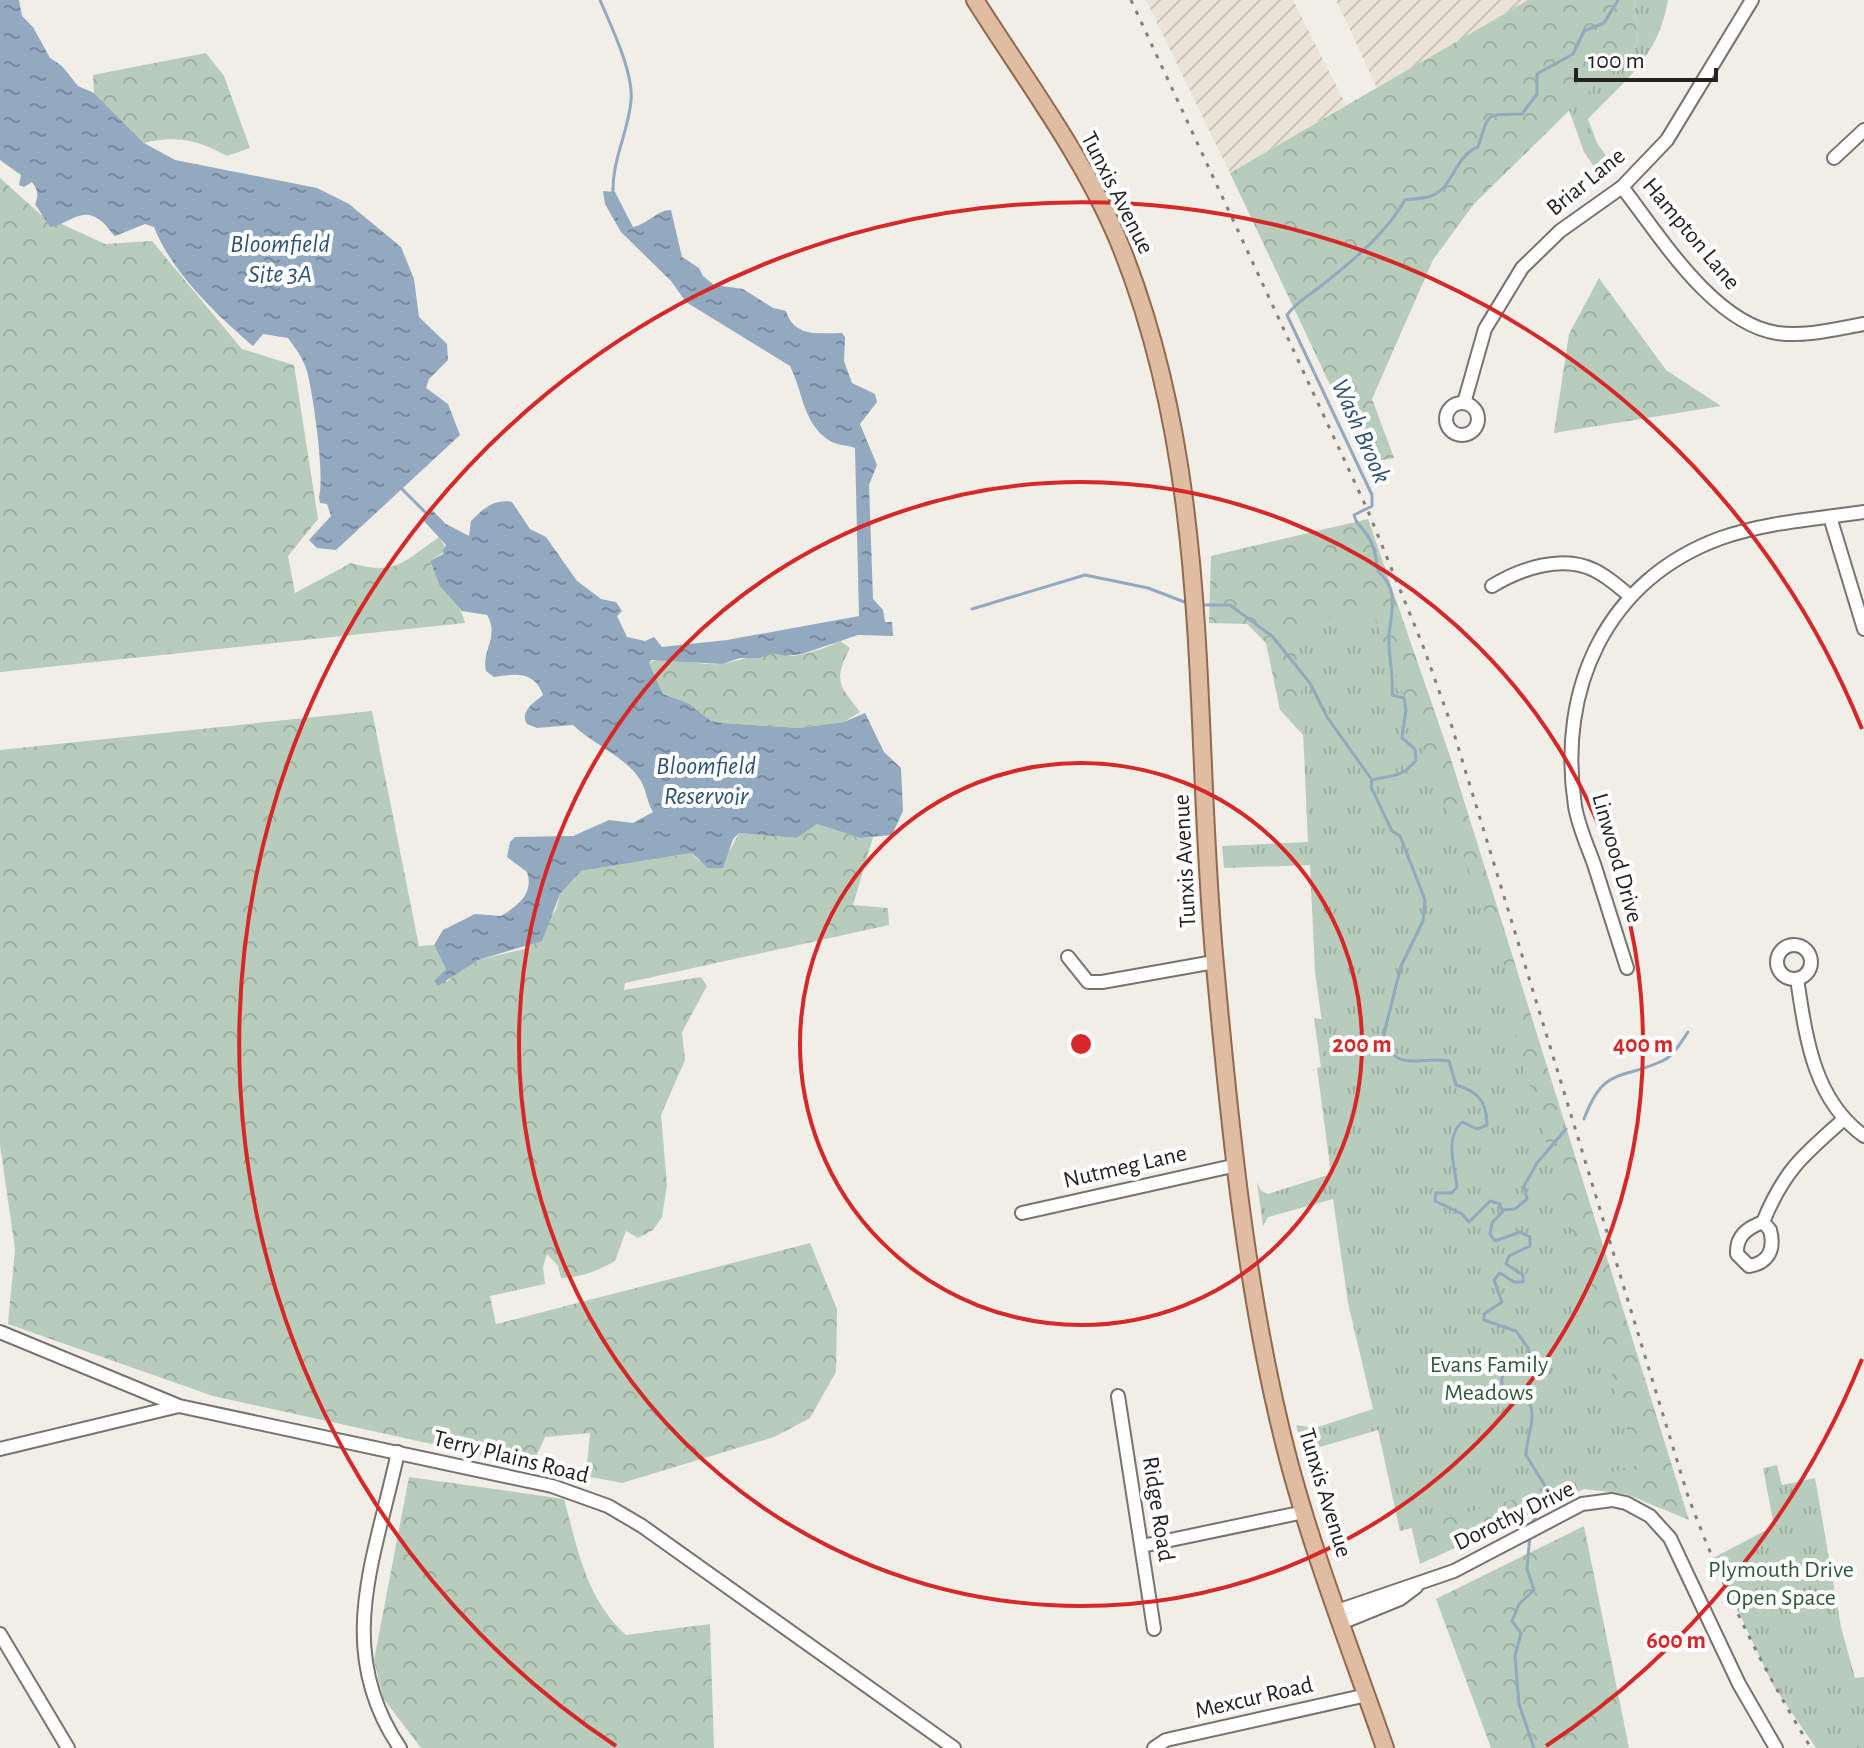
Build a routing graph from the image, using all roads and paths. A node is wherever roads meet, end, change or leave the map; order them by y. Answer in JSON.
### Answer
{"nodes":[{"id":1,"x":975,"y":0,"type":"edge"},
{"id":2,"x":1752,"y":0,"type":"edge"},
{"id":3,"x":1864,"y":130,"type":"edge"},
{"id":4,"x":1834,"y":158,"type":"dead end"},
{"id":5,"x":1622,"y":187,"type":"junction"},
{"id":6,"x":1864,"y":324,"type":"edge"},
{"id":7,"x":1464,"y":403,"type":"dead end"},
{"id":8,"x":1864,"y":512,"type":"edge"},
{"id":9,"x":1830,"y":517,"type":"junction"},
{"id":10,"x":1492,"y":586,"type":"dead end"},
{"id":11,"x":1630,"y":596,"type":"junction"},
{"id":12,"x":1864,"y":629,"type":"edge"},
{"id":13,"x":1068,"y":957,"type":"dead end"},
{"id":14,"x":1214,"y":962,"type":"junction"},
{"id":15,"x":1627,"y":968,"type":"dead end"},
{"id":16,"x":1797,"y":979,"type":"dead end"},
{"id":17,"x":1843,"y":1120,"type":"junction"},
{"id":18,"x":1864,"y":1136,"type":"edge"},
{"id":19,"x":1237,"y":1165,"type":"junction"},
{"id":20,"x":1022,"y":1213,"type":"dead end"},
{"id":21,"x":1763,"y":1222,"type":"dead end"},
{"id":22,"x":0,"y":1332,"type":"edge"},
{"id":23,"x":1118,"y":1396,"type":"dead end"},
{"id":24,"x":179,"y":1406,"type":"junction"},
{"id":25,"x":0,"y":1449,"type":"edge"},
{"id":26,"x":398,"y":1452,"type":"junction"},
{"id":27,"x":1304,"y":1512,"type":"junction"},
{"id":28,"x":1142,"y":1546,"type":"junction"},
{"id":29,"x":1339,"y":1617,"type":"junction"},
{"id":30,"x":1154,"y":1629,"type":"dead end"},
{"id":31,"x":0,"y":1634,"type":"edge"},
{"id":32,"x":1367,"y":1695,"type":"junction"},
{"id":33,"x":68,"y":1748,"type":"edge"},
{"id":34,"x":400,"y":1748,"type":"edge"},
{"id":35,"x":954,"y":1748,"type":"edge"},
{"id":36,"x":1154,"y":1748,"type":"edge"},
{"id":37,"x":1385,"y":1748,"type":"edge"},
{"id":38,"x":1776,"y":1748,"type":"edge"}],
"edges":[{"from":1,"to":14,"type":"main road","name":"Tunxis Avenue"},
{"from":2,"to":5,"type":"street","name":"Briar Lane"},
{"from":3,"to":4,"type":"street"},
{"from":5,"to":6,"type":"street","name":"Hampton Lane"},
{"from":5,"to":7,"type":"street","name":"Briar Lane"},
{"from":8,"to":9,"type":"street","name":"Linwood Drive"},
{"from":9,"to":11,"type":"street","name":"Linwood Drive"},
{"from":9,"to":12,"type":"street"},
{"from":10,"to":11,"type":"street"},
{"from":11,"to":15,"type":"street","name":"Linwood Drive"},
{"from":13,"to":14,"type":"street"},
{"from":14,"to":19,"type":"main road","name":"Tunxis Avenue"},
{"from":16,"to":17,"type":"street"},
{"from":17,"to":18,"type":"street"},
{"from":17,"to":21,"type":"street"},
{"from":19,"to":20,"type":"street","name":"Nutmeg Lane"},
{"from":19,"to":27,"type":"main road","name":"Tunxis Avenue"},
{"from":22,"to":24,"type":"street","name":"Terry Plains Road"},
{"from":23,"to":28,"type":"street","name":"Ridge Road"},
{"from":24,"to":25,"type":"street"},
{"from":24,"to":26,"type":"street","name":"Terry Plains Road"},
{"from":26,"to":34,"type":"street"},
{"from":26,"to":35,"type":"street","name":"Terry Plains Road"},
{"from":27,"to":28,"type":"street"},
{"from":27,"to":29,"type":"main road","name":"Tunxis Avenue"},
{"from":28,"to":30,"type":"street","name":"Ridge Road"},
{"from":29,"to":32,"type":"main road","name":"Tunxis Avenue"},
{"from":29,"to":38,"type":"street","name":"Dorothy Drive"},
{"from":31,"to":33,"type":"street"},
{"from":32,"to":36,"type":"street","name":"Mexcur Road"},
{"from":32,"to":37,"type":"main road","name":"Tunxis Avenue"}]}
